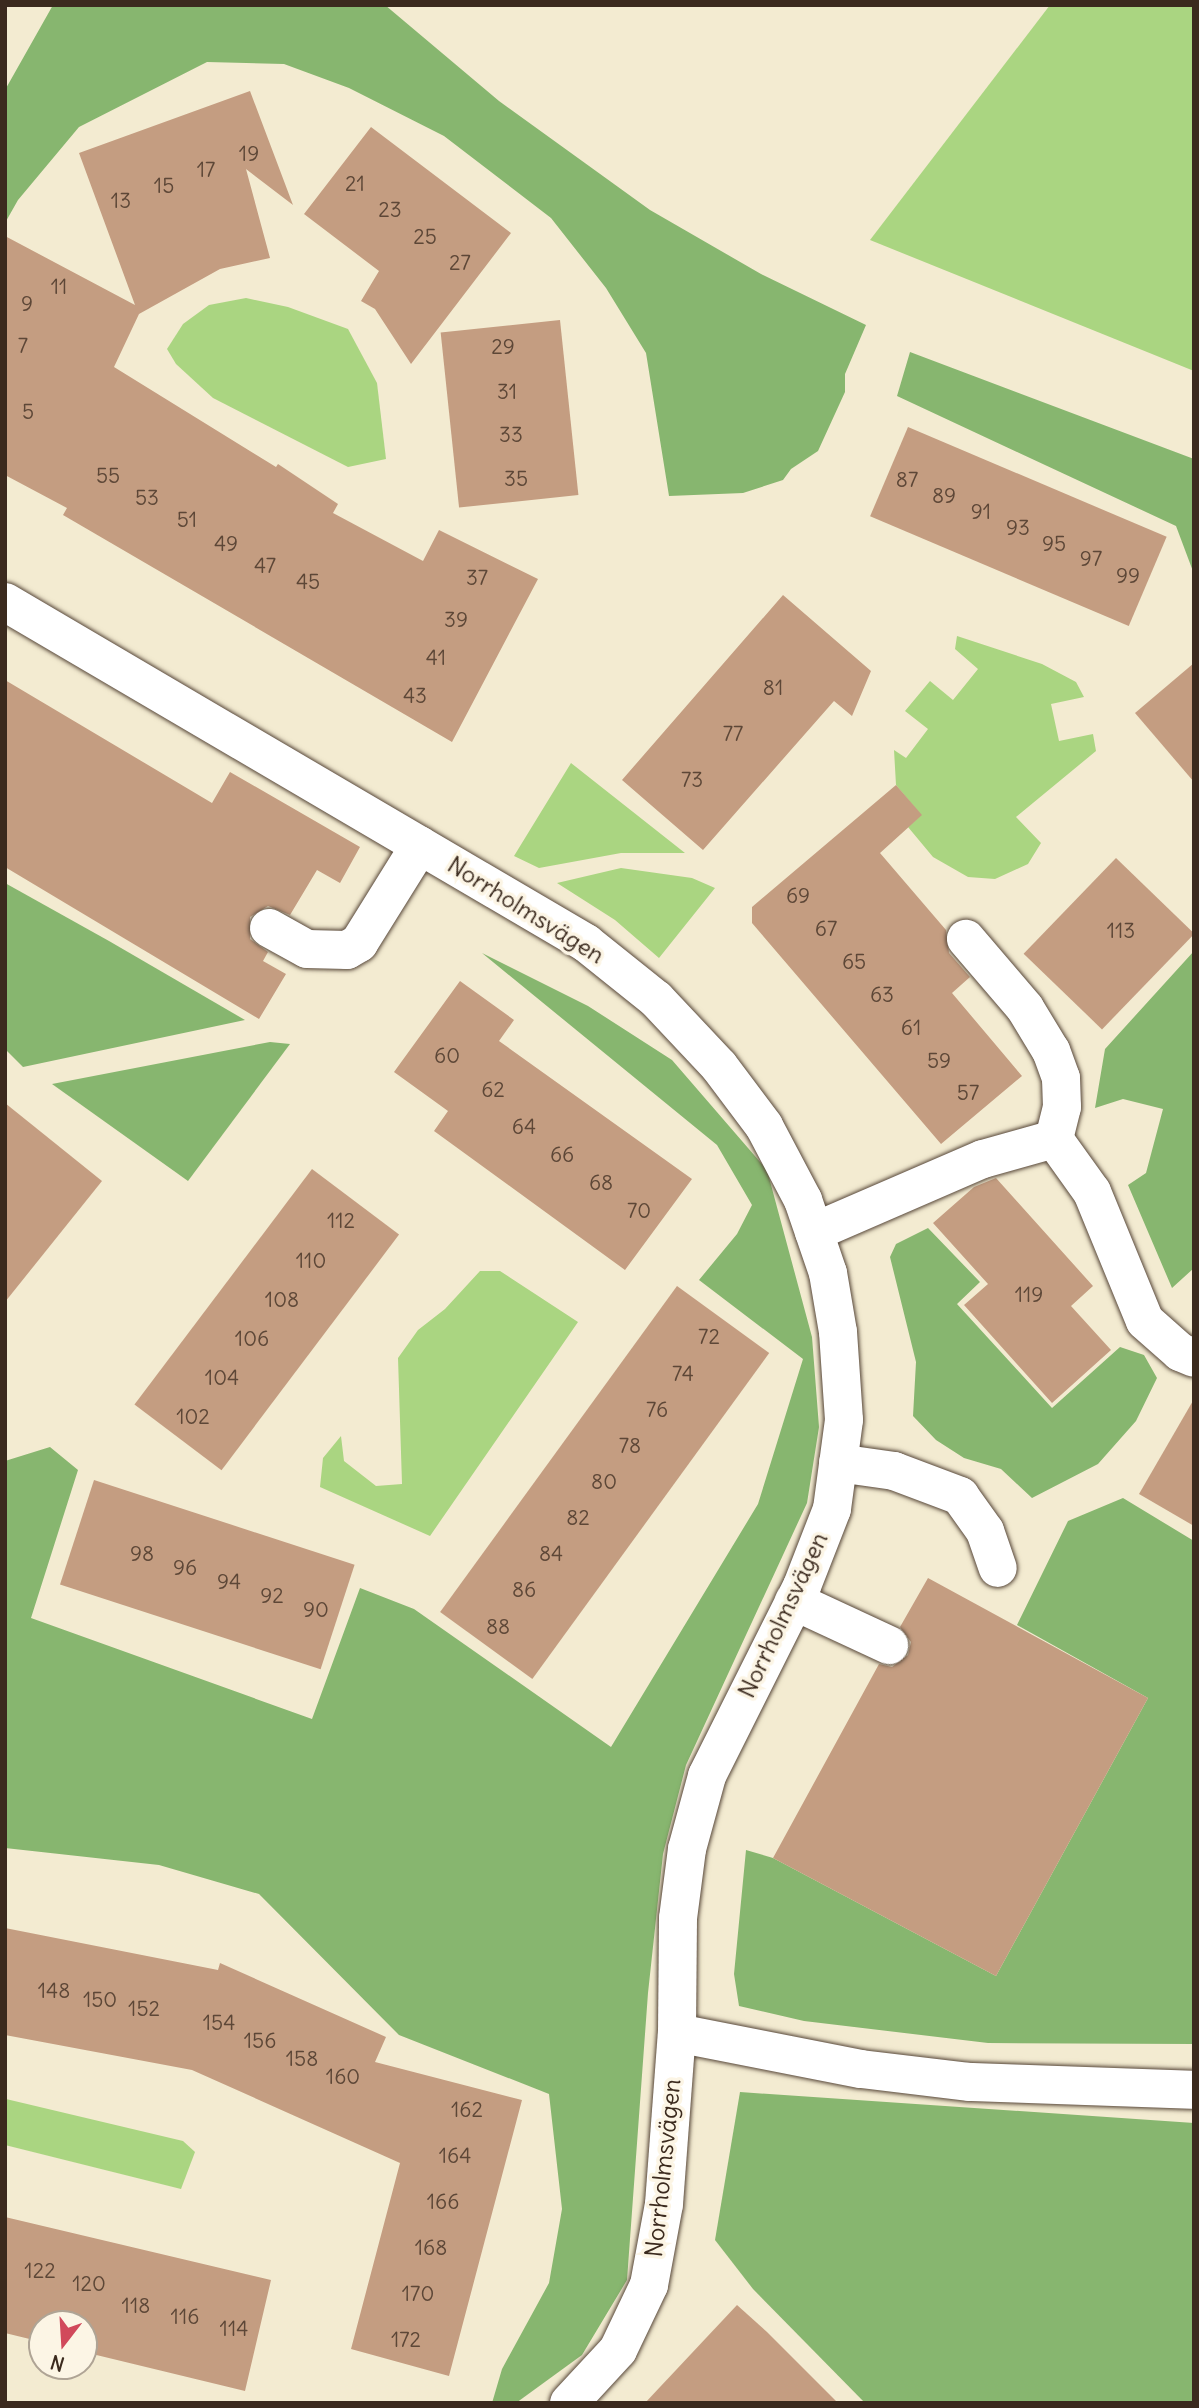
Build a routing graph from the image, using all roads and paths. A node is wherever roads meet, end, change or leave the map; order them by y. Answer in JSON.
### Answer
{"nodes":[{"id":1,"x":5,"y":602,"type":"edge"},
{"id":2,"x":420,"y":845,"type":"junction"},
{"id":3,"x":269,"y":928,"type":"dead end"},
{"id":4,"x":966,"y":939,"type":"dead end"},
{"id":5,"x":1054,"y":1139,"type":"junction"},
{"id":6,"x":814,"y":1232,"type":"junction"},
{"id":7,"x":1194,"y":1357,"type":"edge"},
{"id":8,"x":838,"y":1463,"type":"junction"},
{"id":9,"x":998,"y":1568,"type":"dead end"},
{"id":10,"x":794,"y":1601,"type":"junction"},
{"id":11,"x":890,"y":1645,"type":"dead end"},
{"id":12,"x":677,"y":2033,"type":"junction"},
{"id":13,"x":1194,"y":2090,"type":"edge"},
{"id":14,"x":569,"y":2403,"type":"edge"}],
"edges":[{"from":1,"to":2,"type":"street","name":"Norrholmsvägen"},
{"from":2,"to":3,"type":"street"},
{"from":2,"to":6,"type":"street","name":"Norrholmsvägen"},
{"from":4,"to":5,"type":"street"},
{"from":5,"to":6,"type":"street"},
{"from":5,"to":7,"type":"street"},
{"from":6,"to":8,"type":"street","name":"Norrholmsvägen"},
{"from":8,"to":9,"type":"street"},
{"from":8,"to":10,"type":"street","name":"Norrholmsvägen"},
{"from":10,"to":11,"type":"street"},
{"from":10,"to":12,"type":"street","name":"Norrholmsvägen"},
{"from":12,"to":13,"type":"street"},
{"from":12,"to":14,"type":"street","name":"Norrholmsvägen"}]}
